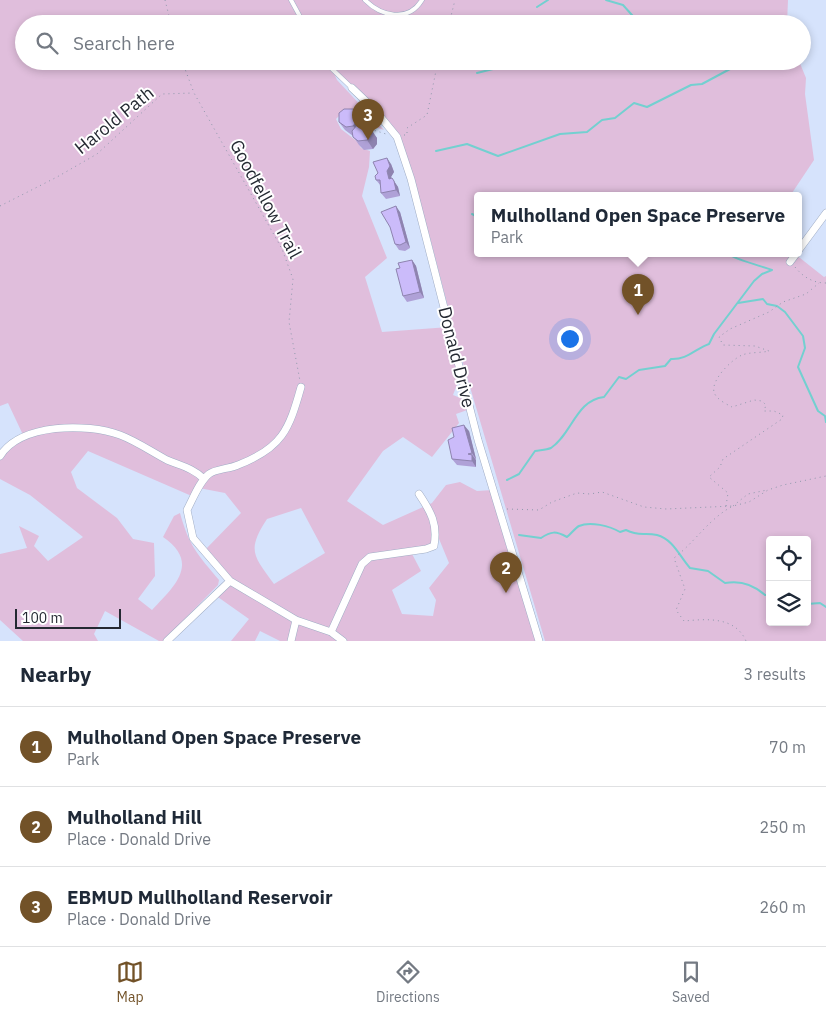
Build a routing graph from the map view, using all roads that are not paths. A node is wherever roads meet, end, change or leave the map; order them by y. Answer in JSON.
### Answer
{"nodes":[{"id":1,"x":291,"y":0,"type":"edge"},
{"id":2,"x":364,"y":0,"type":"edge"},
{"id":3,"x":422,"y":0,"type":"edge"},
{"id":4,"x":299,"y":15,"type":"edge"},
{"id":5,"x":393,"y":15,"type":"edge"},
{"id":6,"x":401,"y":15,"type":"edge"},
{"id":7,"x":333,"y":70,"type":"edge"},
{"id":8,"x":352,"y":88,"type":"joint"},
{"id":9,"x":826,"y":213,"type":"edge"},
{"id":10,"x":802,"y":246,"type":"edge"},
{"id":11,"x":794,"y":257,"type":"edge"},
{"id":12,"x":790,"y":262,"type":"road end"},
{"id":13,"x":301,"y":386,"type":"road end"},
{"id":14,"x":0,"y":456,"type":"edge"},
{"id":15,"x":204,"y":479,"type":"junction"},
{"id":16,"x":420,"y":494,"type":"dead end"},
{"id":17,"x":230,"y":581,"type":"junction"},
{"id":18,"x":296,"y":620,"type":"junction"},
{"id":19,"x":331,"y":632,"type":"junction"},
{"id":20,"x":167,"y":641,"type":"edge"},
{"id":21,"x":291,"y":641,"type":"edge"},
{"id":22,"x":343,"y":641,"type":"edge"},
{"id":23,"x":539,"y":641,"type":"edge"}],
"edges":[{"from":1,"to":4,"type":"lane"},
{"from":2,"to":5,"type":"lane"},
{"from":3,"to":6,"type":"lane"},
{"from":7,"to":8,"type":"lane"},
{"from":8,"to":23,"type":"street","name":"Donald Drive"},
{"from":9,"to":10,"type":"street"},
{"from":11,"to":12,"type":"street"},
{"from":13,"to":15,"type":"street"},
{"from":14,"to":15,"type":"street"},
{"from":15,"to":17,"type":"street"},
{"from":16,"to":19,"type":"street"},
{"from":17,"to":18,"type":"street"},
{"from":17,"to":20,"type":"street"},
{"from":18,"to":19,"type":"street"},
{"from":18,"to":21,"type":"street"},
{"from":19,"to":22,"type":"street"}]}
